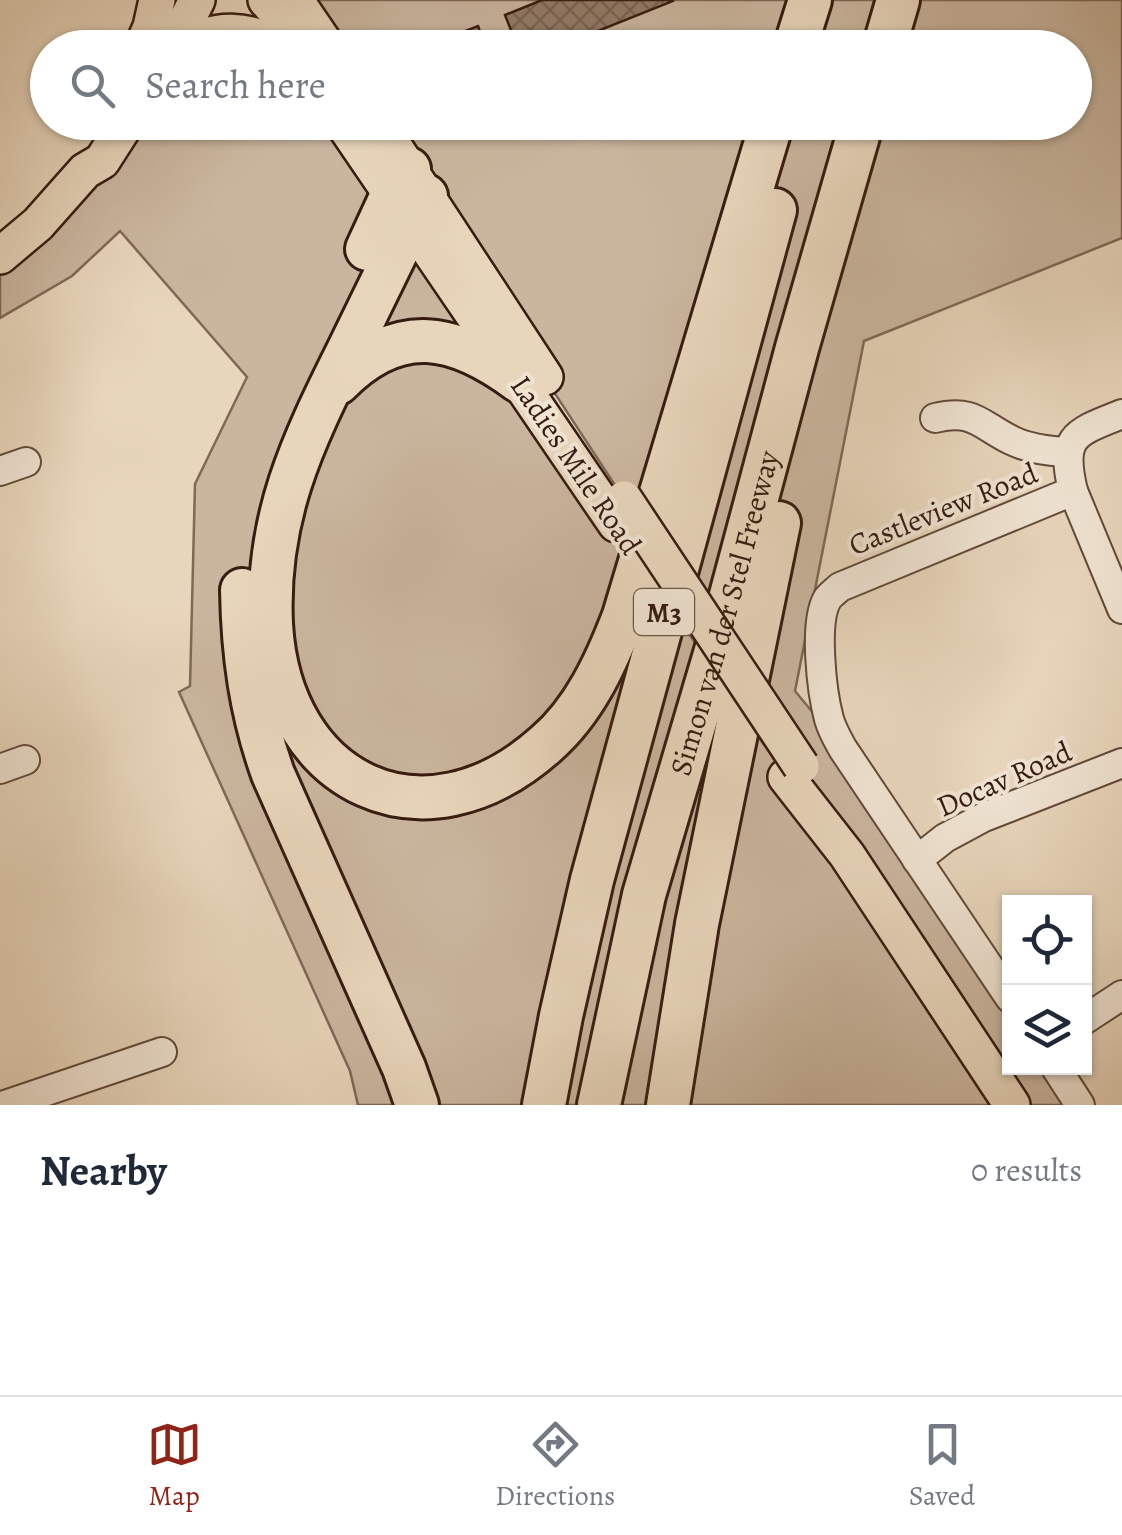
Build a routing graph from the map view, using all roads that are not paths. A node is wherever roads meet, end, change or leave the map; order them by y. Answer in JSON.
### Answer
{"nodes":[{"id":1,"x":157,"y":0,"type":"edge"},
{"id":2,"x":197,"y":0,"type":"edge"},
{"id":3,"x":266,"y":0,"type":"edge"},
{"id":4,"x":296,"y":0,"type":"edge"},
{"id":5,"x":810,"y":0,"type":"edge"},
{"id":6,"x":832,"y":0,"type":"edge"},
{"id":7,"x":898,"y":0,"type":"edge"},
{"id":8,"x":150,"y":30,"type":"edge"},
{"id":9,"x":180,"y":30,"type":"edge"},
{"id":10,"x":289,"y":30,"type":"edge"},
{"id":11,"x":316,"y":30,"type":"edge"},
{"id":12,"x":801,"y":30,"type":"edge"},
{"id":13,"x":824,"y":30,"type":"edge"},
{"id":14,"x":889,"y":30,"type":"edge"},
{"id":15,"x":93,"y":140,"type":"edge"},
{"id":16,"x":116,"y":140,"type":"edge"},
{"id":17,"x":359,"y":140,"type":"edge"},
{"id":18,"x":386,"y":140,"type":"edge"},
{"id":19,"x":767,"y":140,"type":"edge"},
{"id":20,"x":795,"y":140,"type":"edge"},
{"id":21,"x":857,"y":140,"type":"edge"},
{"id":22,"x":858,"y":140,"type":"edge"},
{"id":23,"x":85,"y":171,"type":"junction"},
{"id":24,"x":410,"y":195,"type":"junction"},
{"id":25,"x":0,"y":256,"type":"edge"},
{"id":26,"x":519,"y":381,"type":"junction"},
{"id":27,"x":325,"y":396,"type":"junction"},
{"id":28,"x":1122,"y":414,"type":"edge"},
{"id":29,"x":935,"y":418,"type":"dead end"},
{"id":30,"x":1068,"y":452,"type":"junction"},
{"id":31,"x":1073,"y":491,"type":"junction"},
{"id":32,"x":620,"y":512,"type":"junction"},
{"id":33,"x":1122,"y":609,"type":"edge"},
{"id":34,"x":1122,"y":764,"type":"edge"},
{"id":35,"x":917,"y":860,"type":"junction"},
{"id":36,"x":1002,"y":986,"type":"edge"},
{"id":37,"x":1122,"y":995,"type":"edge"},
{"id":38,"x":1092,"y":1015,"type":"edge"},
{"id":39,"x":162,"y":1052,"type":"dead end"},
{"id":40,"x":1061,"y":1075,"type":"edge"},
{"id":41,"x":5,"y":1105,"type":"edge"},
{"id":42,"x":417,"y":1105,"type":"edge"},
{"id":43,"x":544,"y":1105,"type":"edge"},
{"id":44,"x":598,"y":1105,"type":"edge"},
{"id":45,"x":668,"y":1105,"type":"edge"},
{"id":46,"x":1012,"y":1105,"type":"edge"},
{"id":47,"x":1080,"y":1105,"type":"edge"}],
"edges":[{"from":1,"to":8,"type":"main road"},
{"from":2,"to":9,"type":"main road"},
{"from":3,"to":10,"type":"main road"},
{"from":4,"to":11,"type":"main road"},
{"from":5,"to":12,"type":"highway"},
{"from":6,"to":13,"type":"highway"},
{"from":7,"to":14,"type":"highway"},
{"from":15,"to":23,"type":"main road"},
{"from":16,"to":23,"type":"main road"},
{"from":17,"to":24,"type":"main road","name":"Ladies Mile Road"},
{"from":18,"to":24,"type":"main road","name":"Ladies Mile Road"},
{"from":19,"to":27,"type":"highway"},
{"from":20,"to":43,"type":"highway","name":"Simon van der Stel Freeway","number":"M3"},
{"from":21,"to":44,"type":"highway","name":"Simon van der Stel Freeway","number":"M3"},
{"from":22,"to":45,"type":"highway"},
{"from":23,"to":25,"type":"main road"},
{"from":24,"to":26,"type":"main road","name":"Ladies Mile Road"},
{"from":24,"to":27,"type":"highway"},
{"from":24,"to":32,"type":"main road","name":"Ladies Mile Road"},
{"from":24,"to":42,"type":"highway"},
{"from":26,"to":27,"type":"highway"},
{"from":26,"to":32,"type":"main road","name":"Ladies Mile Road"},
{"from":28,"to":30,"type":"street","name":"Castleview Road"},
{"from":29,"to":30,"type":"street"},
{"from":30,"to":31,"type":"street","name":"Castleview Road"},
{"from":31,"to":33,"type":"street"},
{"from":31,"to":35,"type":"street","name":"Castleview Road"},
{"from":32,"to":46,"type":"main road","name":"Ladies Mile Road"},
{"from":34,"to":35,"type":"street","name":"Docav Road"},
{"from":35,"to":36,"type":"street"},
{"from":37,"to":38,"type":"street"},
{"from":39,"to":41,"type":"street"},
{"from":40,"to":47,"type":"street"}]}
